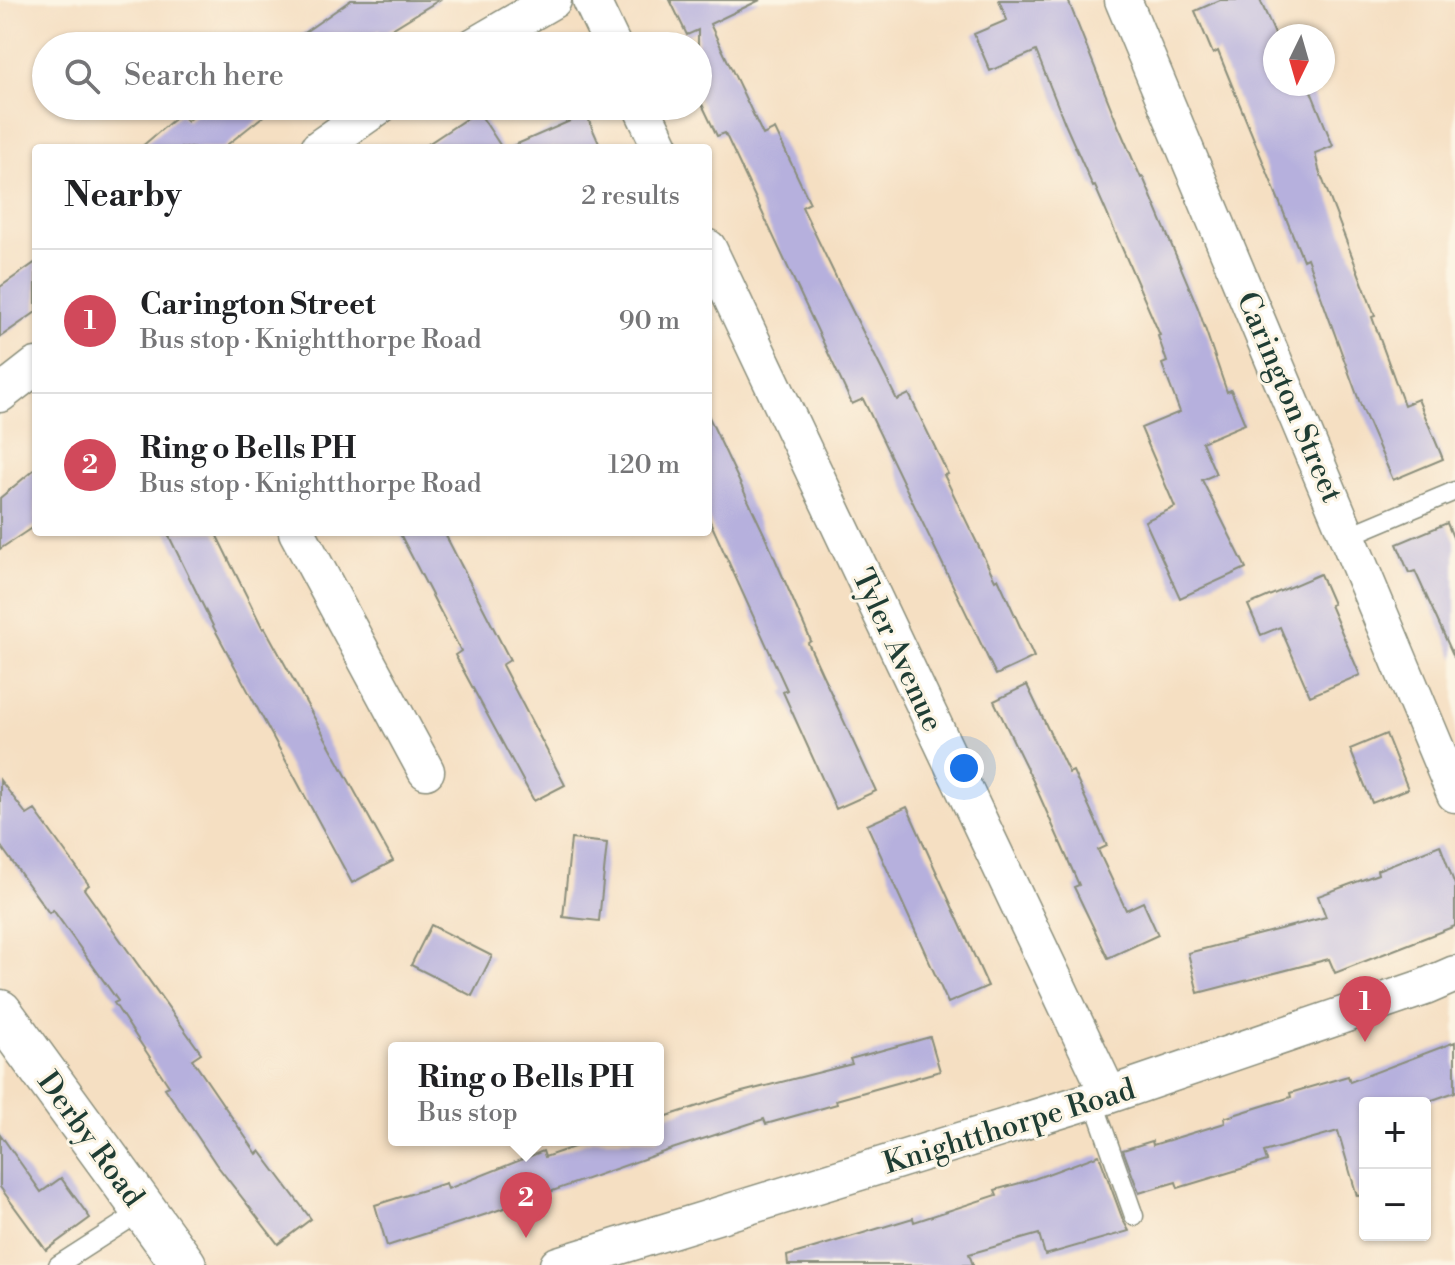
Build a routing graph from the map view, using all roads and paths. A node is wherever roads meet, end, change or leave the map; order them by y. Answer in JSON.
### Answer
{"nodes":[{"id":1,"x":553,"y":0,"type":"edge"},
{"id":2,"x":591,"y":0,"type":"edge"},
{"id":3,"x":1123,"y":0,"type":"edge"},
{"id":4,"x":498,"y":32,"type":"edge"},
{"id":5,"x":606,"y":32,"type":"edge"},
{"id":6,"x":359,"y":120,"type":"edge"},
{"id":7,"x":648,"y":120,"type":"edge"},
{"id":8,"x":325,"y":144,"type":"edge"},
{"id":9,"x":659,"y":144,"type":"edge"},
{"id":10,"x":712,"y":257,"type":"edge"},
{"id":11,"x":32,"y":369,"type":"edge"},
{"id":12,"x":0,"y":394,"type":"edge"},
{"id":13,"x":1455,"y":491,"type":"edge"},
{"id":14,"x":299,"y":536,"type":"edge"},
{"id":15,"x":1348,"y":536,"type":"junction"},
{"id":16,"x":426,"y":771,"type":"dead end"},
{"id":17,"x":1455,"y":794,"type":"edge"},
{"id":18,"x":1455,"y":974,"type":"edge"},
{"id":19,"x":2,"y":1019,"type":"edge"},
{"id":20,"x":1101,"y":1098,"type":"junction"},
{"id":21,"x":142,"y":1211,"type":"junction"},
{"id":22,"x":1134,"y":1216,"type":"dead end"},
{"id":23,"x":58,"y":1265,"type":"edge"},
{"id":24,"x":184,"y":1265,"type":"edge"},
{"id":25,"x":558,"y":1265,"type":"edge"}],
"edges":[{"from":1,"to":4,"type":"street"},
{"from":2,"to":5,"type":"street"},
{"from":3,"to":15,"type":"street","name":"Carington Street"},
{"from":6,"to":8,"type":"street"},
{"from":7,"to":9,"type":"street"},
{"from":10,"to":20,"type":"street","name":"Tyler Avenue"},
{"from":11,"to":12,"type":"street"},
{"from":13,"to":15,"type":"lane"},
{"from":14,"to":16,"type":"street"},
{"from":15,"to":17,"type":"street","name":"Carington Street"},
{"from":18,"to":20,"type":"street","name":"Knightthorpe Road"},
{"from":19,"to":21,"type":"highway","name":"Derby Road"},
{"from":20,"to":22,"type":"lane"},
{"from":20,"to":25,"type":"street","name":"Knightthorpe Road"},
{"from":21,"to":23,"type":"lane"},
{"from":21,"to":24,"type":"highway","name":"Derby Road"}]}
